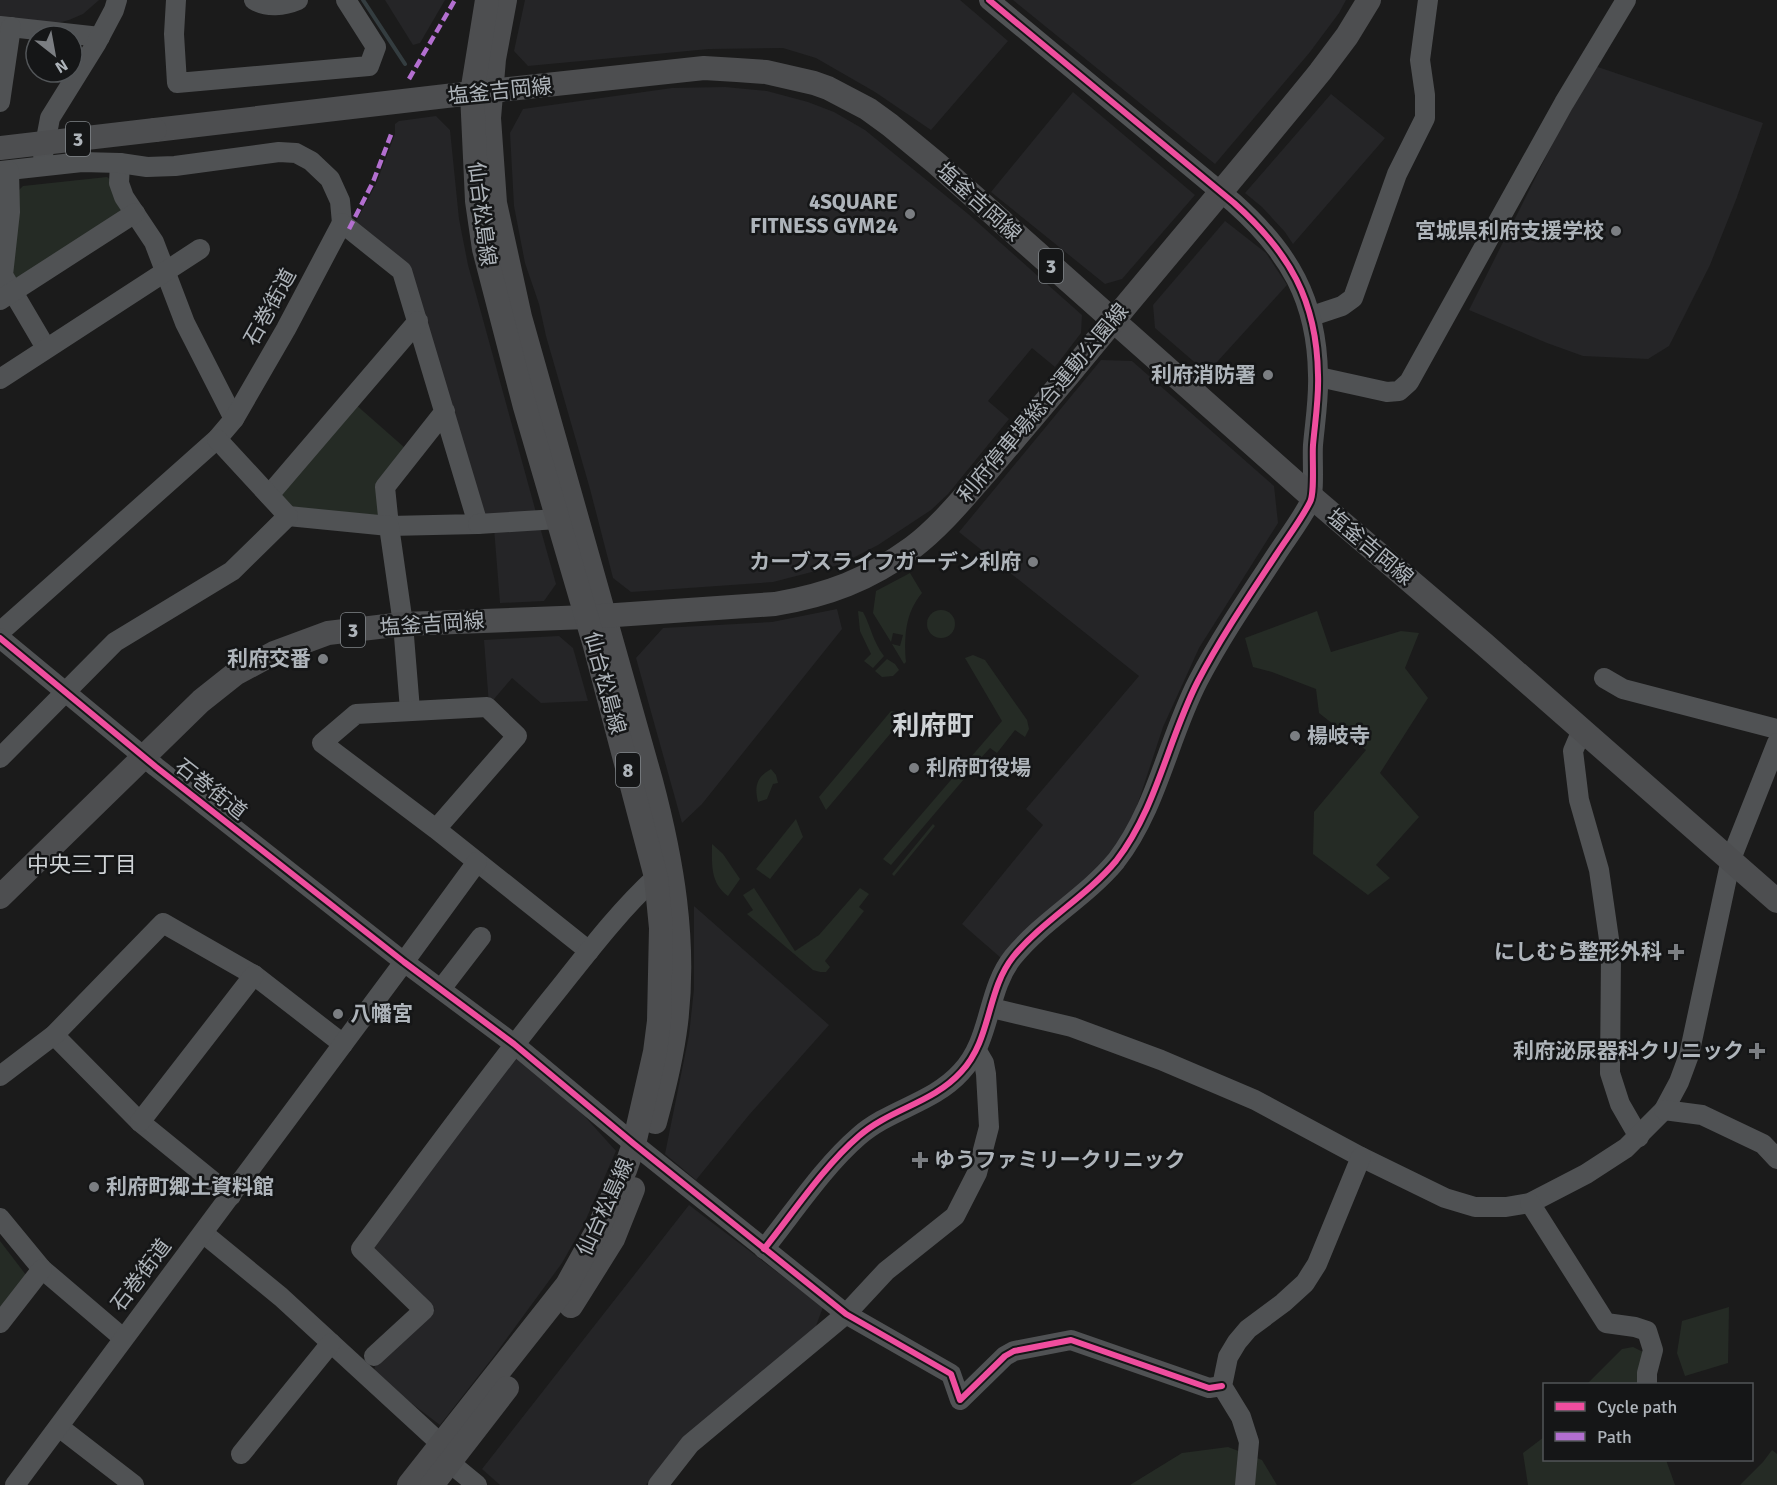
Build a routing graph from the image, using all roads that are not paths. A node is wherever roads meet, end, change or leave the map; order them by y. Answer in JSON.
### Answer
{"nodes":[{"id":1,"x":117,"y":0,"type":"edge"},
{"id":2,"x":176,"y":0,"type":"edge"},
{"id":3,"x":254,"y":0,"type":"edge"},
{"id":4,"x":298,"y":0,"type":"edge"},
{"id":5,"x":346,"y":0,"type":"edge"},
{"id":6,"x":486,"y":0,"type":"edge"},
{"id":7,"x":506,"y":0,"type":"edge"},
{"id":8,"x":989,"y":0,"type":"edge"},
{"id":9,"x":1369,"y":0,"type":"edge"},
{"id":10,"x":1428,"y":0,"type":"edge"},
{"id":11,"x":1626,"y":0,"type":"edge"},
{"id":12,"x":5,"y":26,"type":"edge"},
{"id":13,"x":100,"y":37,"type":"junction"},
{"id":14,"x":482,"y":92,"type":"junction"},
{"id":15,"x":0,"y":102,"type":"edge"},
{"id":16,"x":0,"y":147,"type":"edge"},
{"id":17,"x":120,"y":163,"type":"junction"},
{"id":18,"x":40,"y":166,"type":"junction"},
{"id":19,"x":4,"y":171,"type":"edge"},
{"id":20,"x":1221,"y":192,"type":"junction"},
{"id":21,"x":135,"y":213,"type":"junction"},
{"id":22,"x":342,"y":223,"type":"junction"},
{"id":23,"x":200,"y":249,"type":"dead end"},
{"id":24,"x":165,"y":272,"type":"junction"},
{"id":25,"x":6,"y":296,"type":"edge"},
{"id":26,"x":1312,"y":316,"type":"junction"},
{"id":27,"x":418,"y":321,"type":"junction"},
{"id":28,"x":1113,"y":321,"type":"junction"},
{"id":29,"x":46,"y":348,"type":"junction"},
{"id":30,"x":1318,"y":377,"type":"junction"},
{"id":31,"x":0,"y":378,"type":"edge"},
{"id":32,"x":445,"y":411,"type":"junction"},
{"id":33,"x":234,"y":419,"type":"junction"},
{"id":34,"x":217,"y":439,"type":"junction"},
{"id":35,"x":269,"y":495,"type":"junction"},
{"id":36,"x":1312,"y":498,"type":"junction"},
{"id":37,"x":288,"y":516,"type":"junction"},
{"id":38,"x":558,"y":519,"type":"junction"},
{"id":39,"x":478,"y":524,"type":"junction"},
{"id":40,"x":389,"y":526,"type":"junction"},
{"id":41,"x":595,"y":617,"type":"junction"},
{"id":42,"x":402,"y":624,"type":"junction"},
{"id":43,"x":0,"y":632,"type":"edge"},
{"id":44,"x":0,"y":638,"type":"edge"},
{"id":45,"x":1604,"y":678,"type":"dead end"},
{"id":46,"x":64,"y":693,"type":"junction"},
{"id":47,"x":410,"y":710,"type":"junction"},
{"id":48,"x":1777,"y":729,"type":"edge"},
{"id":49,"x":1582,"y":730,"type":"junction"},
{"id":50,"x":1777,"y":743,"type":"edge"},
{"id":51,"x":144,"y":757,"type":"junction"},
{"id":52,"x":0,"y":758,"type":"edge"},
{"id":53,"x":435,"y":829,"type":"junction"},
{"id":54,"x":1731,"y":859,"type":"junction"},
{"id":55,"x":477,"y":862,"type":"junction"},
{"id":56,"x":656,"y":877,"type":"junction"},
{"id":57,"x":0,"y":897,"type":"edge"},
{"id":58,"x":1777,"y":901,"type":"edge"},
{"id":59,"x":482,"y":937,"type":"dead end"},
{"id":60,"x":589,"y":951,"type":"junction"},
{"id":61,"x":404,"y":962,"type":"junction"},
{"id":62,"x":254,"y":975,"type":"junction"},
{"id":63,"x":441,"y":989,"type":"junction"},
{"id":64,"x":992,"y":1008,"type":"junction"},
{"id":65,"x":54,"y":1035,"type":"junction"},
{"id":66,"x":343,"y":1044,"type":"junction"},
{"id":67,"x":514,"y":1044,"type":"junction"},
{"id":68,"x":977,"y":1051,"type":"junction"},
{"id":69,"x":0,"y":1076,"type":"edge"},
{"id":70,"x":1664,"y":1110,"type":"junction"},
{"id":71,"x":140,"y":1122,"type":"junction"},
{"id":72,"x":1639,"y":1137,"type":"junction"},
{"id":73,"x":1770,"y":1142,"type":"edge"},
{"id":74,"x":640,"y":1148,"type":"junction"},
{"id":75,"x":1361,"y":1157,"type":"junction"},
{"id":76,"x":1777,"y":1159,"type":"edge"},
{"id":77,"x":231,"y":1196,"type":"junction"},
{"id":78,"x":1530,"y":1203,"type":"junction"},
{"id":79,"x":0,"y":1218,"type":"edge"},
{"id":80,"x":203,"y":1233,"type":"junction"},
{"id":81,"x":764,"y":1249,"type":"junction"},
{"id":82,"x":42,"y":1269,"type":"junction"},
{"id":83,"x":846,"y":1314,"type":"junction"},
{"id":84,"x":0,"y":1323,"type":"edge"},
{"id":85,"x":123,"y":1338,"type":"junction"},
{"id":86,"x":331,"y":1342,"type":"junction"},
{"id":87,"x":374,"y":1356,"type":"dead end"},
{"id":88,"x":1647,"y":1383,"type":"edge"},
{"id":89,"x":1222,"y":1386,"type":"junction"},
{"id":90,"x":59,"y":1427,"type":"junction"},
{"id":91,"x":445,"y":1453,"type":"junction"},
{"id":92,"x":241,"y":1454,"type":"dead end"},
{"id":93,"x":15,"y":1485,"type":"edge"},
{"id":94,"x":134,"y":1485,"type":"edge"},
{"id":95,"x":409,"y":1485,"type":"edge"},
{"id":96,"x":432,"y":1485,"type":"edge"},
{"id":97,"x":477,"y":1485,"type":"edge"},
{"id":98,"x":658,"y":1485,"type":"edge"},
{"id":99,"x":1245,"y":1485,"type":"edge"}],
"edges":[{"from":1,"to":13,"type":"street"},
{"from":2,"to":5,"type":"street"},
{"from":3,"to":4,"type":"street"},
{"from":6,"to":14,"type":"main road","name":"仙台松島線","number":"8"},
{"from":7,"to":14,"type":"main road","name":"仙台松島線","number":"8"},
{"from":8,"to":20,"type":"street"},
{"from":9,"to":20,"type":"main road","name":"利府停車場総合運動公園線"},
{"from":10,"to":26,"type":"street"},
{"from":11,"to":30,"type":"street"},
{"from":12,"to":13,"type":"street"},
{"from":12,"to":15,"type":"street"},
{"from":13,"to":18,"type":"street"},
{"from":14,"to":16,"type":"main road","name":"塩釜吉岡線","number":"3","bridge":true},
{"from":14,"to":28,"type":"main road","name":"塩釜吉岡線","number":"3"},
{"from":14,"to":38,"type":"main road","name":"仙台松島線","number":"8"},
{"from":14,"to":41,"type":"main road","name":"仙台松島線","number":"8"},
{"from":17,"to":18,"type":"street"},
{"from":17,"to":21,"type":"street"},
{"from":17,"to":22,"type":"street"},
{"from":18,"to":19,"type":"street"},
{"from":19,"to":25,"type":"street"},
{"from":20,"to":26,"type":"street"},
{"from":20,"to":28,"type":"main road","name":"利府停車場総合運動公園線"},
{"from":21,"to":24,"type":"street"},
{"from":21,"to":25,"type":"street"},
{"from":22,"to":27,"type":"street"},
{"from":22,"to":33,"type":"street","name":"石巻街道"},
{"from":23,"to":24,"type":"street"},
{"from":24,"to":29,"type":"street"},
{"from":24,"to":33,"type":"street"},
{"from":25,"to":29,"type":"street"},
{"from":26,"to":30,"type":"street"},
{"from":27,"to":32,"type":"street"},
{"from":27,"to":35,"type":"street"},
{"from":28,"to":36,"type":"main road","name":"塩釜吉岡線","number":"3"},
{"from":28,"to":41,"type":"main road","name":"利府停車場総合運動公園線"},
{"from":29,"to":31,"type":"street"},
{"from":30,"to":36,"type":"street"},
{"from":32,"to":39,"type":"street"},
{"from":32,"to":40,"type":"street"},
{"from":33,"to":34,"type":"street","name":"石巻街道"},
{"from":34,"to":35,"type":"street"},
{"from":34,"to":43,"type":"street","name":"石巻街道"},
{"from":35,"to":37,"type":"street"},
{"from":36,"to":49,"type":"main road","name":"塩釜吉岡線","number":"3"},
{"from":36,"to":64,"type":"street"},
{"from":37,"to":40,"type":"street"},
{"from":37,"to":46,"type":"street"},
{"from":38,"to":39,"type":"street"},
{"from":38,"to":41,"type":"main road","name":"仙台松島線","number":"8"},
{"from":39,"to":40,"type":"street"},
{"from":40,"to":42,"type":"street"},
{"from":41,"to":42,"type":"main road","name":"塩釜吉岡線","number":"3"},
{"from":41,"to":56,"type":"main road","name":"仙台松島線","number":"8"},
{"from":41,"to":74,"type":"main road","name":"仙台松島線","number":"8"},
{"from":42,"to":47,"type":"street"},
{"from":42,"to":51,"type":"main road","name":"塩釜吉岡線","number":"3"},
{"from":44,"to":46,"type":"street","name":"石巻街道"},
{"from":45,"to":48,"type":"street"},
{"from":46,"to":51,"type":"street","name":"石巻街道"},
{"from":46,"to":52,"type":"street"},
{"from":47,"to":53,"type":"street"},
{"from":47,"to":53,"type":"street"},
{"from":49,"to":54,"type":"main road","name":"塩釜吉岡線","number":"3"},
{"from":49,"to":72,"type":"street"},
{"from":50,"to":54,"type":"street"},
{"from":51,"to":57,"type":"main road","name":"塩釜吉岡線","number":"3"},
{"from":51,"to":61,"type":"street","name":"石巻街道"},
{"from":53,"to":55,"type":"street"},
{"from":54,"to":58,"type":"main road","name":"塩釜吉岡線","number":"3"},
{"from":54,"to":70,"type":"street"},
{"from":55,"to":60,"type":"street"},
{"from":55,"to":61,"type":"street"},
{"from":56,"to":60,"type":"street"},
{"from":56,"to":74,"type":"main road","name":"仙台松島線","number":"8"},
{"from":59,"to":63,"type":"street"},
{"from":60,"to":67,"type":"street"},
{"from":61,"to":63,"type":"street"},
{"from":61,"to":66,"type":"street","name":"石巻街道"},
{"from":62,"to":65,"type":"street"},
{"from":62,"to":66,"type":"street"},
{"from":62,"to":71,"type":"street"},
{"from":63,"to":67,"type":"street"},
{"from":64,"to":68,"type":"street"},
{"from":64,"to":75,"type":"street"},
{"from":65,"to":69,"type":"street"},
{"from":65,"to":71,"type":"street"},
{"from":66,"to":77,"type":"street","name":"石巻街道"},
{"from":67,"to":74,"type":"street"},
{"from":67,"to":87,"type":"street"},
{"from":68,"to":81,"type":"street"},
{"from":68,"to":83,"type":"street"},
{"from":70,"to":72,"type":"street"},
{"from":70,"to":73,"type":"street"},
{"from":71,"to":77,"type":"street"},
{"from":72,"to":78,"type":"street"},
{"from":73,"to":76,"type":"street"},
{"from":74,"to":81,"type":"street"},
{"from":74,"to":91,"type":"main road","name":"仙台松島線","number":"8"},
{"from":75,"to":78,"type":"street"},
{"from":75,"to":89,"type":"street"},
{"from":77,"to":80,"type":"street","name":"石巻街道"},
{"from":78,"to":88,"type":"street"},
{"from":79,"to":82,"type":"street"},
{"from":80,"to":85,"type":"street","name":"石巻街道"},
{"from":80,"to":86,"type":"street"},
{"from":81,"to":83,"type":"street"},
{"from":82,"to":84,"type":"street"},
{"from":82,"to":85,"type":"street"},
{"from":83,"to":89,"type":"street"},
{"from":83,"to":98,"type":"street"},
{"from":85,"to":90,"type":"street","name":"石巻街道"},
{"from":86,"to":91,"type":"street"},
{"from":86,"to":92,"type":"street"},
{"from":89,"to":99,"type":"street"},
{"from":90,"to":93,"type":"street","name":"石巻街道"},
{"from":90,"to":94,"type":"street"},
{"from":91,"to":95,"type":"main road","name":"仙台松島線","number":"8"},
{"from":91,"to":96,"type":"main road","name":"仙台松島線","number":"8"},
{"from":91,"to":97,"type":"street"}]}
